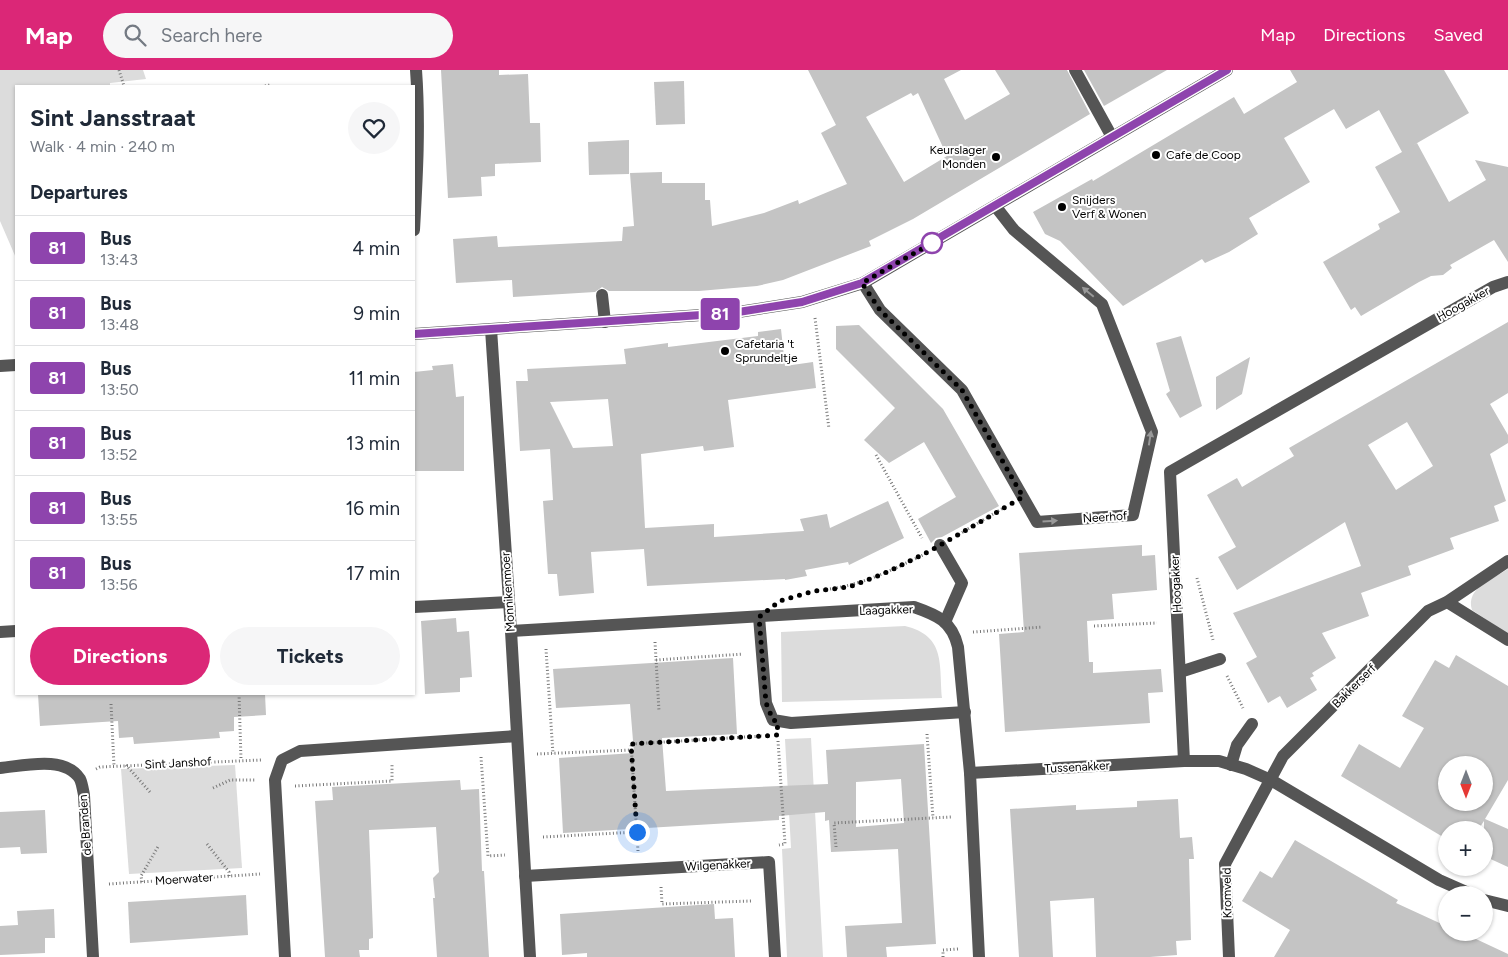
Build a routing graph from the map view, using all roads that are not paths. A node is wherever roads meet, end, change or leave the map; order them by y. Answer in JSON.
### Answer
{"nodes":[{"id":1,"x":416,"y":70,"type":"edge"},
{"id":2,"x":1075,"y":70,"type":"edge"},
{"id":3,"x":1227,"y":70,"type":"edge"},
{"id":4,"x":1112,"y":137,"type":"junction"},
{"id":5,"x":996,"y":207,"type":"junction"},
{"id":6,"x":415,"y":208,"type":"edge"},
{"id":7,"x":1508,"y":282,"type":"edge"},
{"id":8,"x":862,"y":283,"type":"junction"},
{"id":9,"x":602,"y":295,"type":"dead end"},
{"id":10,"x":605,"y":322,"type":"junction"},
{"id":11,"x":491,"y":329,"type":"junction"},
{"id":12,"x":415,"y":334,"type":"edge"},
{"id":13,"x":15,"y":365,"type":"edge"},
{"id":14,"x":0,"y":366,"type":"edge"},
{"id":15,"x":935,"y":548,"type":"road end"},
{"id":16,"x":1508,"y":561,"type":"edge"},
{"id":17,"x":509,"y":602,"type":"junction"},
{"id":18,"x":1447,"y":602,"type":"junction"},
{"id":19,"x":415,"y":607,"type":"edge"},
{"id":20,"x":759,"y":617,"type":"junction"},
{"id":21,"x":945,"y":622,"type":"junction"},
{"id":22,"x":511,"y":631,"type":"junction"},
{"id":23,"x":0,"y":632,"type":"edge"},
{"id":24,"x":15,"y":632,"type":"edge"},
{"id":25,"x":1508,"y":640,"type":"edge"},
{"id":26,"x":1220,"y":659,"type":"dead end"},
{"id":27,"x":1180,"y":672,"type":"junction"},
{"id":28,"x":965,"y":712,"type":"junction"},
{"id":29,"x":1252,"y":724,"type":"dead end"},
{"id":30,"x":517,"y":736,"type":"junction"},
{"id":31,"x":1184,"y":761,"type":"junction"},
{"id":32,"x":1231,"y":764,"type":"junction"},
{"id":33,"x":0,"y":768,"type":"edge"},
{"id":34,"x":970,"y":773,"type":"junction"},
{"id":35,"x":1271,"y":780,"type":"junction"},
{"id":36,"x":525,"y":876,"type":"junction"},
{"id":37,"x":1452,"y":886,"type":"edge"},
{"id":38,"x":1493,"y":902,"type":"edge"},
{"id":39,"x":1508,"y":906,"type":"edge"},
{"id":40,"x":93,"y":957,"type":"edge"},
{"id":41,"x":285,"y":957,"type":"edge"},
{"id":42,"x":530,"y":957,"type":"edge"},
{"id":43,"x":775,"y":957,"type":"edge"},
{"id":44,"x":979,"y":957,"type":"edge"},
{"id":45,"x":1229,"y":957,"type":"edge"}],
"edges":[{"from":1,"to":6,"type":"street"},
{"from":2,"to":4,"type":"street"},
{"from":3,"to":4,"type":"street"},
{"from":4,"to":5,"type":"street"},
{"from":5,"to":8,"type":"street"},
{"from":8,"to":5,"type":"street","name":"Neerhof","one_way":true},
{"from":7,"to":27,"type":"street","name":"Hoogakker"},
{"from":8,"to":10,"type":"street"},
{"from":9,"to":10,"type":"street"},
{"from":10,"to":11,"type":"street"},
{"from":11,"to":12,"type":"street"},
{"from":11,"to":17,"type":"street","name":"Monnikenmoer"},
{"from":13,"to":14,"type":"street"},
{"from":15,"to":21,"type":"street"},
{"from":16,"to":18,"type":"street","name":"Bakkerserf"},
{"from":17,"to":19,"type":"street"},
{"from":17,"to":22,"type":"street","name":"Monnikenmoer"},
{"from":18,"to":25,"type":"street"},
{"from":18,"to":35,"type":"street","name":"Bakkerserf"},
{"from":20,"to":21,"type":"street","name":"Laagakker"},
{"from":20,"to":22,"type":"street","name":"Laagakker"},
{"from":20,"to":28,"type":"street"},
{"from":21,"to":28,"type":"street","name":"Laagakker"},
{"from":22,"to":30,"type":"street","name":"Monnikenmoer"},
{"from":23,"to":24,"type":"street"},
{"from":26,"to":27,"type":"street"},
{"from":27,"to":31,"type":"street","name":"Hoogakker"},
{"from":28,"to":34,"type":"street"},
{"from":29,"to":32,"type":"street"},
{"from":30,"to":36,"type":"street","name":"Monnikenmoer"},
{"from":30,"to":41,"type":"street"},
{"from":31,"to":32,"type":"street"},
{"from":31,"to":34,"type":"street","name":"Tussenakker"},
{"from":32,"to":35,"type":"street"},
{"from":33,"to":40,"type":"street","name":"de Branden"},
{"from":34,"to":44,"type":"street"},
{"from":35,"to":37,"type":"street"},
{"from":35,"to":45,"type":"street","name":"Kromveld"},
{"from":36,"to":42,"type":"street","name":"Monnikenmoer"},
{"from":36,"to":43,"type":"street","name":"Wilgenakker"},
{"from":38,"to":39,"type":"street"}]}
